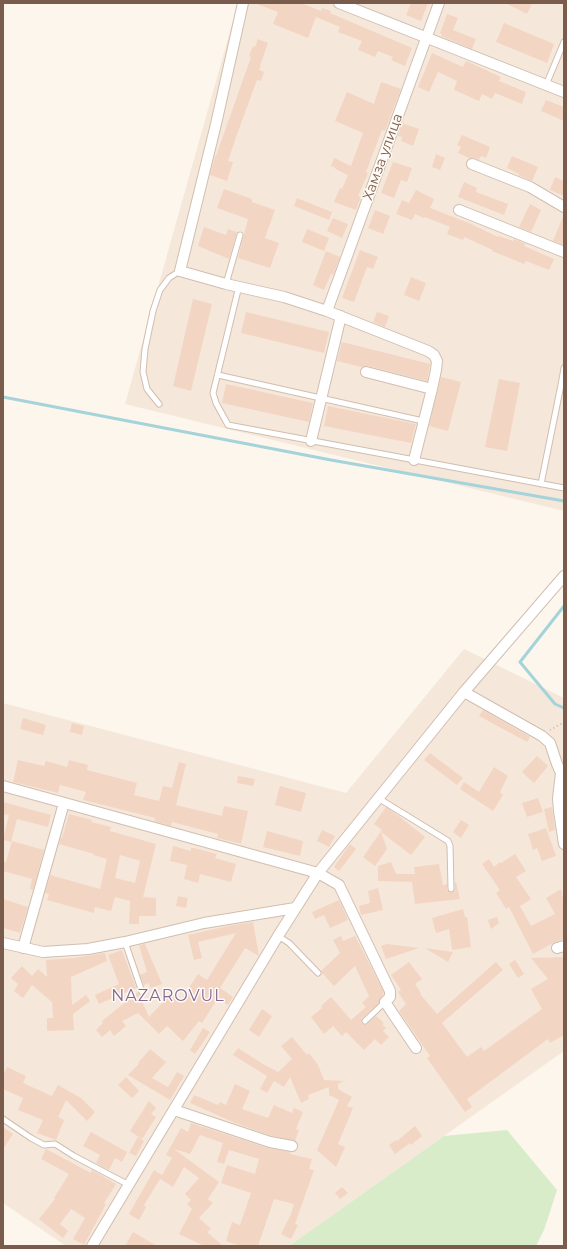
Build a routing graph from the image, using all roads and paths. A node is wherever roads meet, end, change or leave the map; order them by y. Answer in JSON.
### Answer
{"nodes":[{"id":1,"x":243,"y":3,"type":"edge"},
{"id":2,"x":339,"y":3,"type":"edge"},
{"id":3,"x":439,"y":3,"type":"edge"},
{"id":4,"x":426,"y":37,"type":"junction"},
{"id":5,"x":564,"y":42,"type":"edge"},
{"id":6,"x":546,"y":85,"type":"junction"},
{"id":7,"x":564,"y":92,"type":"edge"},
{"id":8,"x":472,"y":164,"type":"dead end"},
{"id":9,"x":564,"y":207,"type":"edge"},
{"id":10,"x":459,"y":210,"type":"dead end"},
{"id":11,"x":240,"y":235,"type":"dead end"},
{"id":12,"x":564,"y":252,"type":"edge"},
{"id":13,"x":180,"y":271,"type":"junction"},
{"id":14,"x":226,"y":284,"type":"junction"},
{"id":15,"x":239,"y":286,"type":"junction"},
{"id":16,"x":327,"y":311,"type":"junction"},
{"id":17,"x":341,"y":316,"type":"junction"},
{"id":18,"x":564,"y":368,"type":"edge"},
{"id":19,"x":366,"y":372,"type":"dead end"},
{"id":20,"x":218,"y":375,"type":"junction"},
{"id":21,"x":562,"y":385,"type":"edge"},
{"id":22,"x":432,"y":389,"type":"junction"},
{"id":23,"x":322,"y":398,"type":"junction"},
{"id":24,"x":159,"y":404,"type":"dead end"},
{"id":25,"x":423,"y":422,"type":"junction"},
{"id":26,"x":311,"y":441,"type":"junction"},
{"id":27,"x":414,"y":460,"type":"junction"},
{"id":28,"x":541,"y":484,"type":"junction"},
{"id":29,"x":564,"y":488,"type":"edge"},
{"id":30,"x":564,"y":576,"type":"edge"},
{"id":31,"x":464,"y":692,"type":"junction"},
{"id":32,"x":564,"y":722,"type":"edge"},
{"id":33,"x":542,"y":736,"type":"junction"},
{"id":34,"x":563,"y":773,"type":"edge"},
{"id":35,"x":3,"y":786,"type":"edge"},
{"id":36,"x":378,"y":798,"type":"junction"},
{"id":37,"x":64,"y":802,"type":"junction"},
{"id":38,"x":564,"y":844,"type":"edge"},
{"id":39,"x":318,"y":873,"type":"junction"},
{"id":40,"x":451,"y":889,"type":"dead end"},
{"id":41,"x":295,"y":908,"type":"junction"},
{"id":42,"x":278,"y":936,"type":"junction"},
{"id":43,"x":125,"y":942,"type":"junction"},
{"id":44,"x":3,"y":943,"type":"edge"},
{"id":45,"x":23,"y":948,"type":"junction"},
{"id":46,"x":318,"y":973,"type":"dead end"},
{"id":47,"x":142,"y":992,"type":"dead end"},
{"id":48,"x":385,"y":1002,"type":"junction"},
{"id":49,"x":365,"y":1021,"type":"dead end"},
{"id":50,"x":416,"y":1048,"type":"dead end"},
{"id":51,"x":174,"y":1110,"type":"junction"},
{"id":52,"x":3,"y":1119,"type":"edge"},
{"id":53,"x":292,"y":1146,"type":"dead end"},
{"id":54,"x":129,"y":1185,"type":"junction"},
{"id":55,"x":92,"y":1246,"type":"edge"}],
"edges":[{"from":1,"to":13,"type":"street"},
{"from":2,"to":4,"type":"street"},
{"from":3,"to":4,"type":"street","name":"Хамза улица"},
{"from":4,"to":6,"type":"street"},
{"from":4,"to":16,"type":"street","name":"Хамза улица"},
{"from":5,"to":6,"type":"lane"},
{"from":6,"to":7,"type":"street"},
{"from":8,"to":9,"type":"street"},
{"from":10,"to":12,"type":"street"},
{"from":11,"to":14,"type":"lane"},
{"from":13,"to":14,"type":"street"},
{"from":13,"to":24,"type":"lane"},
{"from":14,"to":15,"type":"street"},
{"from":15,"to":16,"type":"street"},
{"from":15,"to":20,"type":"lane"},
{"from":16,"to":17,"type":"street"},
{"from":17,"to":22,"type":"street"},
{"from":17,"to":23,"type":"street"},
{"from":18,"to":21,"type":"lane"},
{"from":19,"to":22,"type":"street"},
{"from":20,"to":23,"type":"lane"},
{"from":20,"to":26,"type":"lane"},
{"from":21,"to":28,"type":"lane"},
{"from":22,"to":25,"type":"street"},
{"from":23,"to":25,"type":"lane"},
{"from":23,"to":26,"type":"street"},
{"from":25,"to":27,"type":"street"},
{"from":26,"to":27,"type":"lane"},
{"from":27,"to":28,"type":"lane"},
{"from":28,"to":29,"type":"lane"},
{"from":30,"to":31,"type":"street"},
{"from":31,"to":33,"type":"street"},
{"from":31,"to":36,"type":"street"},
{"from":32,"to":33,"type":"path"},
{"from":33,"to":34,"type":"street"},
{"from":34,"to":38,"type":"street"},
{"from":35,"to":37,"type":"street"},
{"from":36,"to":39,"type":"street"},
{"from":36,"to":40,"type":"lane"},
{"from":37,"to":39,"type":"street"},
{"from":37,"to":45,"type":"street"},
{"from":39,"to":41,"type":"street"},
{"from":39,"to":48,"type":"street"},
{"from":41,"to":42,"type":"street"},
{"from":41,"to":43,"type":"street"},
{"from":42,"to":46,"type":"lane"},
{"from":42,"to":51,"type":"street"},
{"from":43,"to":45,"type":"street"},
{"from":43,"to":47,"type":"lane"},
{"from":44,"to":45,"type":"street"},
{"from":48,"to":49,"type":"lane"},
{"from":48,"to":50,"type":"street"},
{"from":51,"to":53,"type":"street"},
{"from":51,"to":54,"type":"street"},
{"from":52,"to":54,"type":"lane"},
{"from":54,"to":55,"type":"street"}]}
